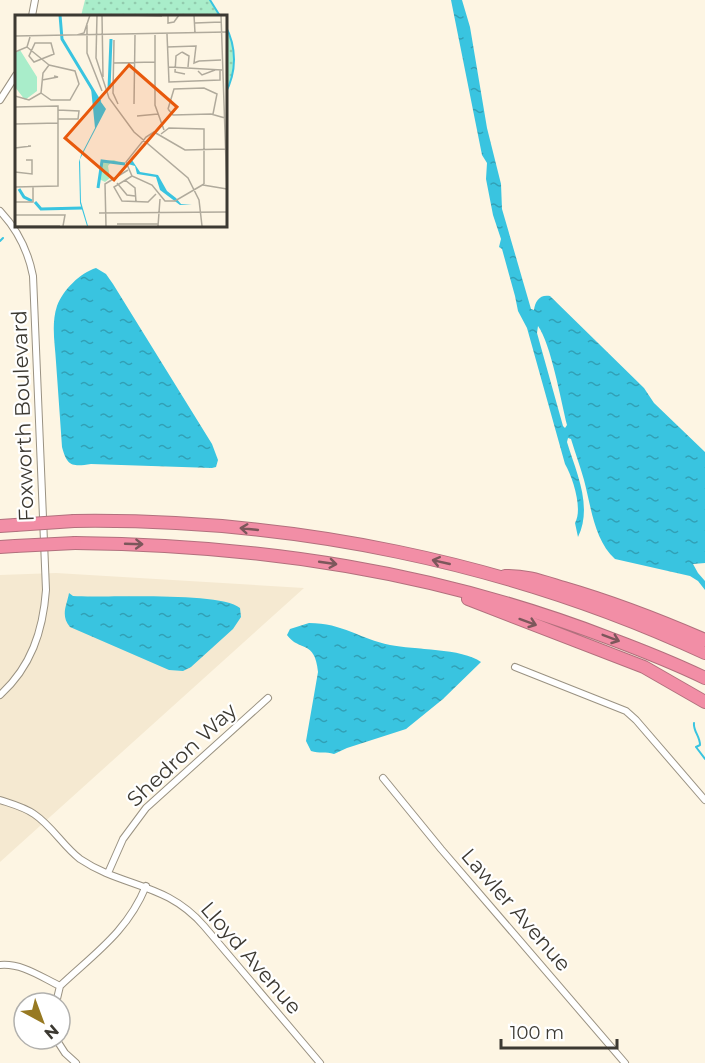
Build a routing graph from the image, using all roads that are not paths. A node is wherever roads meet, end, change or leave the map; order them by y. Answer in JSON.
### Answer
{"nodes":[{"id":1,"x":35,"y":0,"type":"edge"},
{"id":2,"x":32,"y":15,"type":"edge"},
{"id":3,"x":15,"y":78,"type":"edge"},
{"id":4,"x":0,"y":100,"type":"edge"},
{"id":5,"x":0,"y":211,"type":"edge"},
{"id":6,"x":0,"y":526,"type":"edge"},
{"id":7,"x":0,"y":547,"type":"edge"},
{"id":8,"x":498,"y":576,"type":"junction"},
{"id":9,"x":435,"y":583,"type":"junction"},
{"id":10,"x":705,"y":640,"type":"edge"},
{"id":11,"x":705,"y":654,"type":"edge"},
{"id":12,"x":515,"y":666,"type":"dead end"},
{"id":13,"x":705,"y":678,"type":"edge"},
{"id":14,"x":0,"y":695,"type":"edge"},
{"id":15,"x":268,"y":698,"type":"dead end"},
{"id":16,"x":705,"y":702,"type":"edge"},
{"id":17,"x":383,"y":778,"type":"dead end"},
{"id":18,"x":0,"y":800,"type":"edge"},
{"id":19,"x":705,"y":800,"type":"edge"},
{"id":20,"x":108,"y":873,"type":"junction"},
{"id":21,"x":146,"y":886,"type":"junction"},
{"id":22,"x":0,"y":965,"type":"edge"},
{"id":23,"x":60,"y":986,"type":"junction"},
{"id":24,"x":59,"y":991,"type":"edge"},
{"id":25,"x":64,"y":1051,"type":"edge"},
{"id":26,"x":76,"y":1063,"type":"edge"},
{"id":27,"x":320,"y":1063,"type":"edge"},
{"id":28,"x":625,"y":1063,"type":"edge"}],
"edges":[{"from":1,"to":2,"type":"street"},
{"from":3,"to":4,"type":"street"},
{"from":5,"to":14,"type":"street","name":"Foxworth Boulevard"},
{"from":8,"to":6,"type":"highway","one_way":true,"bridge":true},
{"from":7,"to":9,"type":"highway","one_way":true,"bridge":true},
{"from":8,"to":10,"type":"highway"},
{"from":8,"to":11,"type":"highway"},
{"from":9,"to":13,"type":"highway","one_way":true},
{"from":9,"to":16,"type":"highway","one_way":true},
{"from":12,"to":19,"type":"street"},
{"from":15,"to":20,"type":"street","name":"Shedron Way"},
{"from":17,"to":28,"type":"street","name":"Lawler Avenue"},
{"from":18,"to":20,"type":"street","name":"Lloyd Avenue"},
{"from":20,"to":21,"type":"street","name":"Lloyd Avenue"},
{"from":21,"to":23,"type":"street"},
{"from":21,"to":27,"type":"street","name":"Lloyd Avenue"},
{"from":22,"to":23,"type":"street"},
{"from":23,"to":24,"type":"street"},
{"from":25,"to":26,"type":"street"}]}
